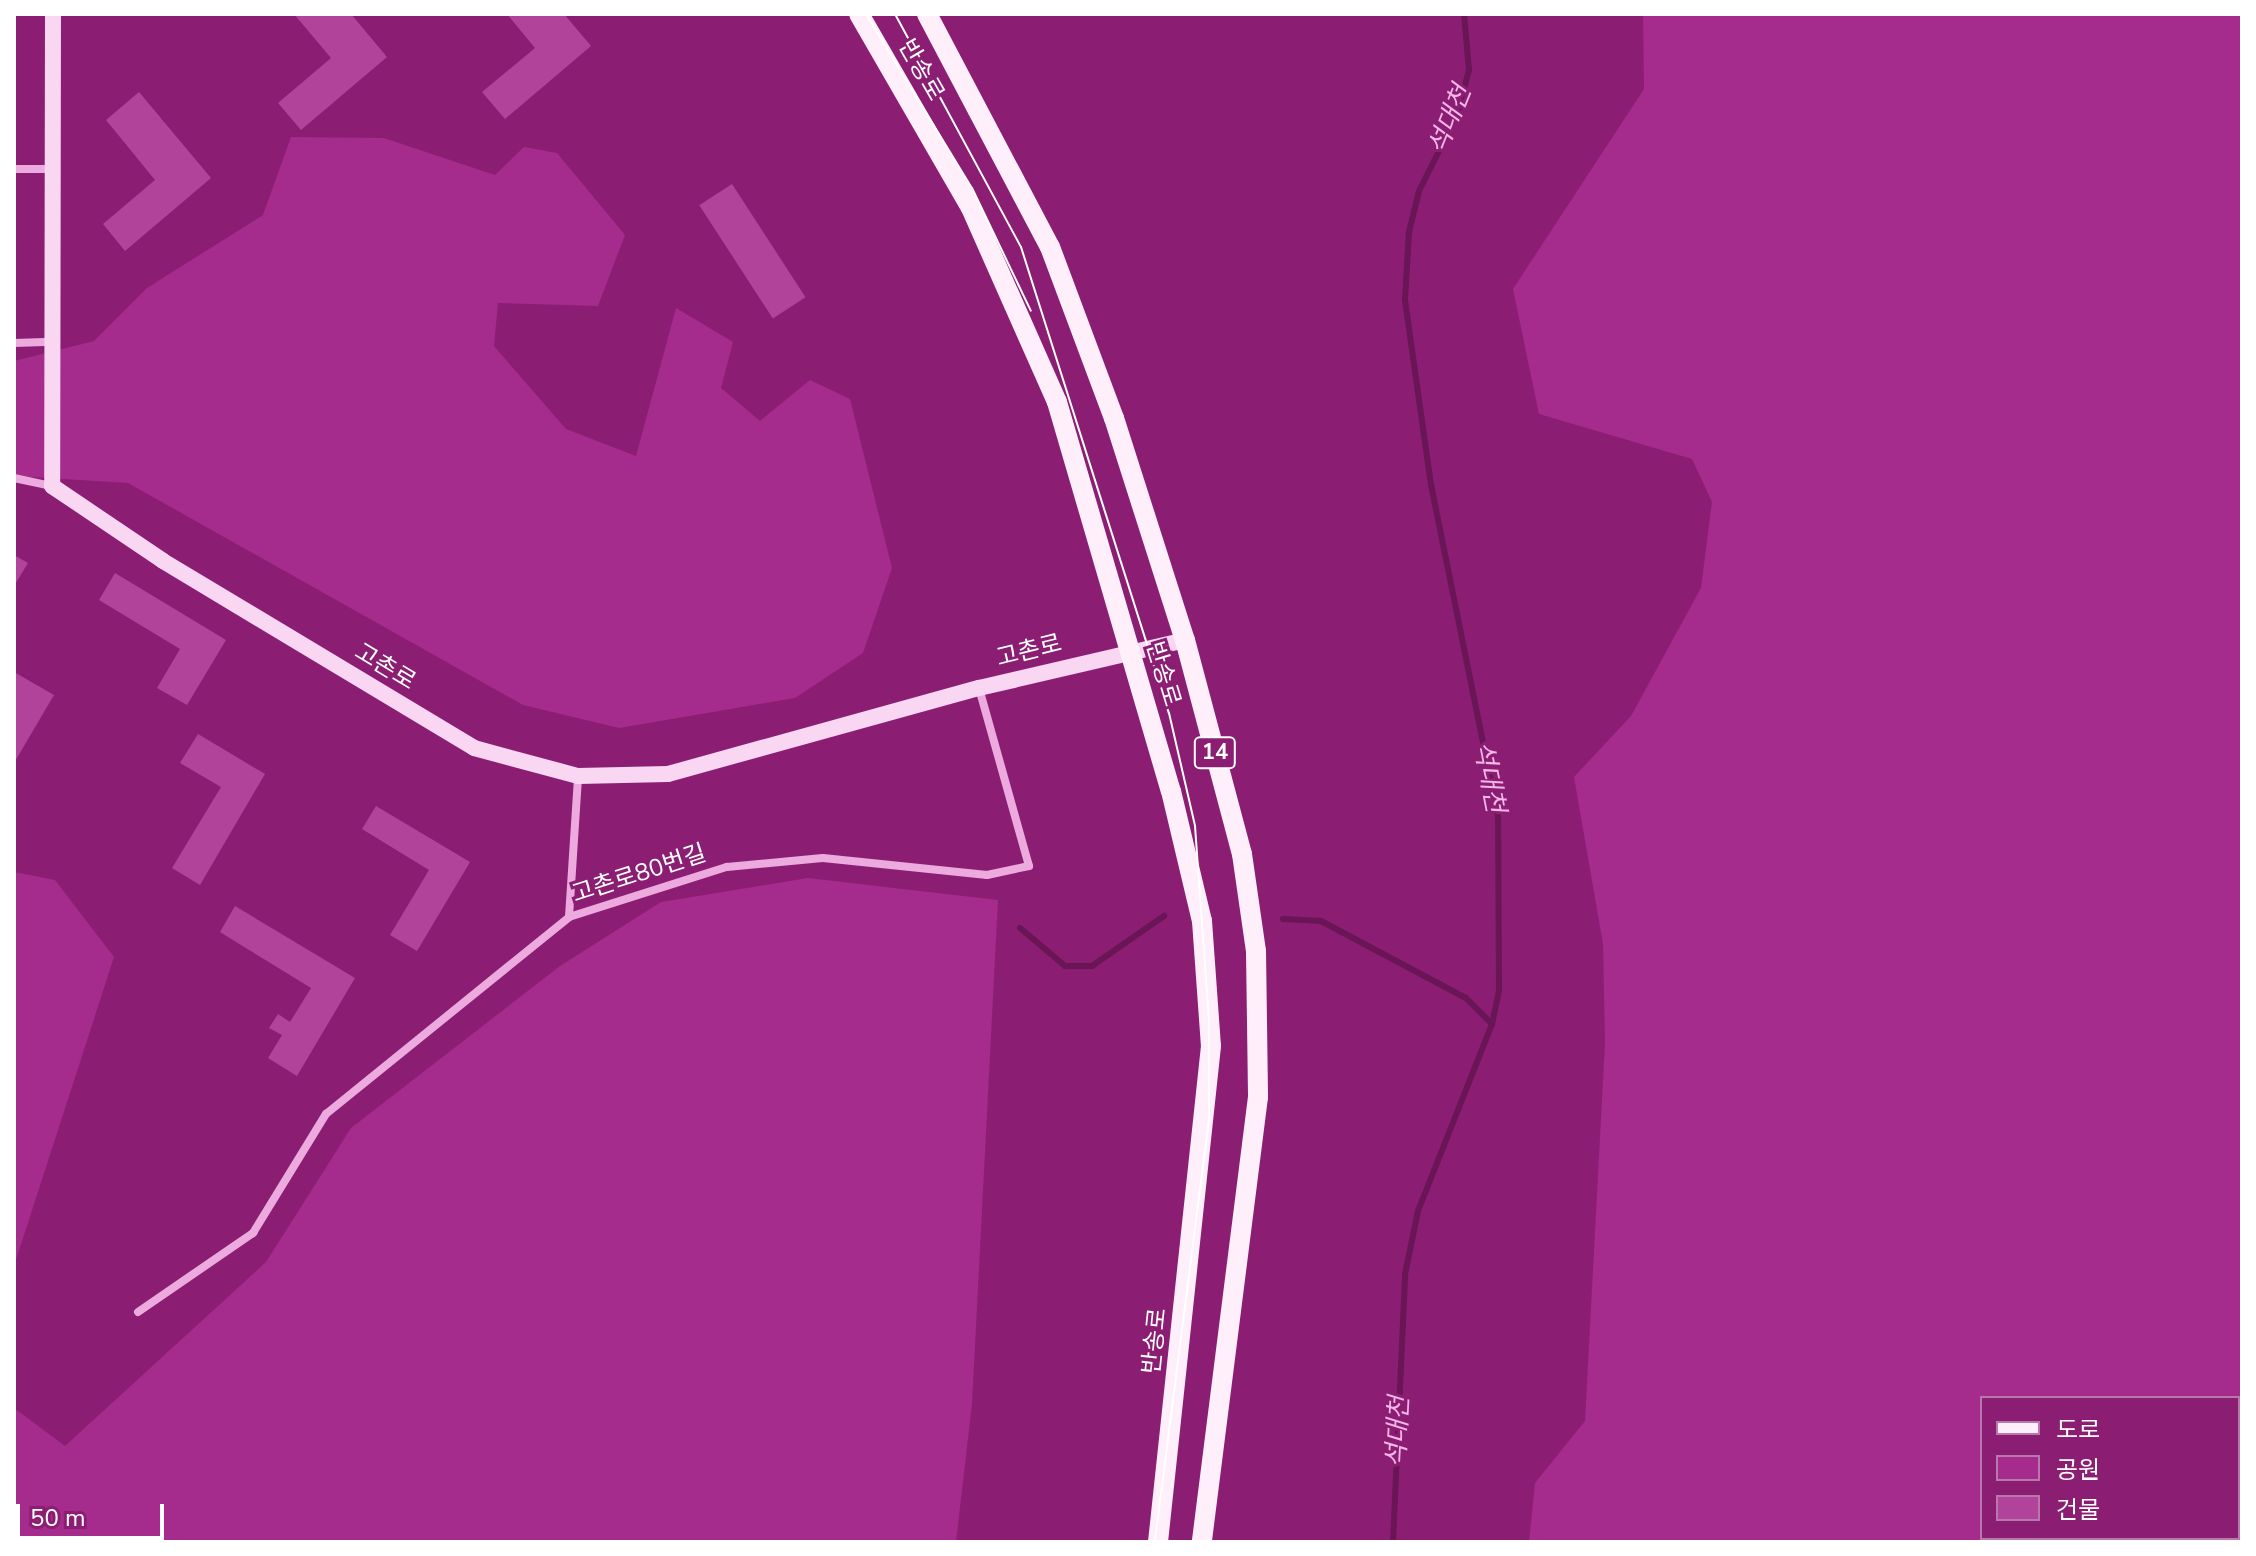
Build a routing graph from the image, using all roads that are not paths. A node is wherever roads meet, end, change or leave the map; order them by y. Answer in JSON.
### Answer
{"nodes":[{"id":1,"x":53,"y":14,"type":"edge"},
{"id":2,"x":859,"y":14,"type":"edge"},
{"id":3,"x":927,"y":14,"type":"edge"},
{"id":4,"x":14,"y":169,"type":"edge"},
{"id":5,"x":52,"y":169,"type":"junction"},
{"id":6,"x":52,"y":342,"type":"junction"},
{"id":7,"x":14,"y":343,"type":"edge"},
{"id":8,"x":14,"y":478,"type":"edge"},
{"id":9,"x":52,"y":486,"type":"junction"},
{"id":10,"x":1185,"y":640,"type":"junction"},
{"id":11,"x":1129,"y":652,"type":"junction"},
{"id":12,"x":979,"y":688,"type":"junction"},
{"id":13,"x":578,"y":776,"type":"junction"},
{"id":14,"x":569,"y":917,"type":"junction"},
{"id":15,"x":138,"y":1312,"type":"dead end"},
{"id":16,"x":1158,"y":1542,"type":"edge"},
{"id":17,"x":1202,"y":1542,"type":"edge"}],
"edges":[{"from":1,"to":5,"type":"street"},
{"from":2,"to":11,"type":"main road","name":"반송로","number":"14"},
{"from":3,"to":10,"type":"main road","name":"반송로","number":"14"},
{"from":4,"to":5,"type":"street"},
{"from":5,"to":6,"type":"street"},
{"from":6,"to":7,"type":"street"},
{"from":6,"to":9,"type":"street"},
{"from":8,"to":9,"type":"street"},
{"from":9,"to":13,"type":"street","name":"고촌로"},
{"from":10,"to":11,"type":"street","name":"고촌로"},
{"from":10,"to":17,"type":"main road","name":"반송로","number":"14"},
{"from":11,"to":12,"type":"street","name":"고촌로"},
{"from":11,"to":16,"type":"main road","name":"반송로","number":"14"},
{"from":12,"to":13,"type":"street","name":"고촌로"},
{"from":12,"to":14,"type":"street","name":"고촌로80번길"},
{"from":13,"to":14,"type":"street"},
{"from":14,"to":15,"type":"street","name":"고촌로80번길"}]}
